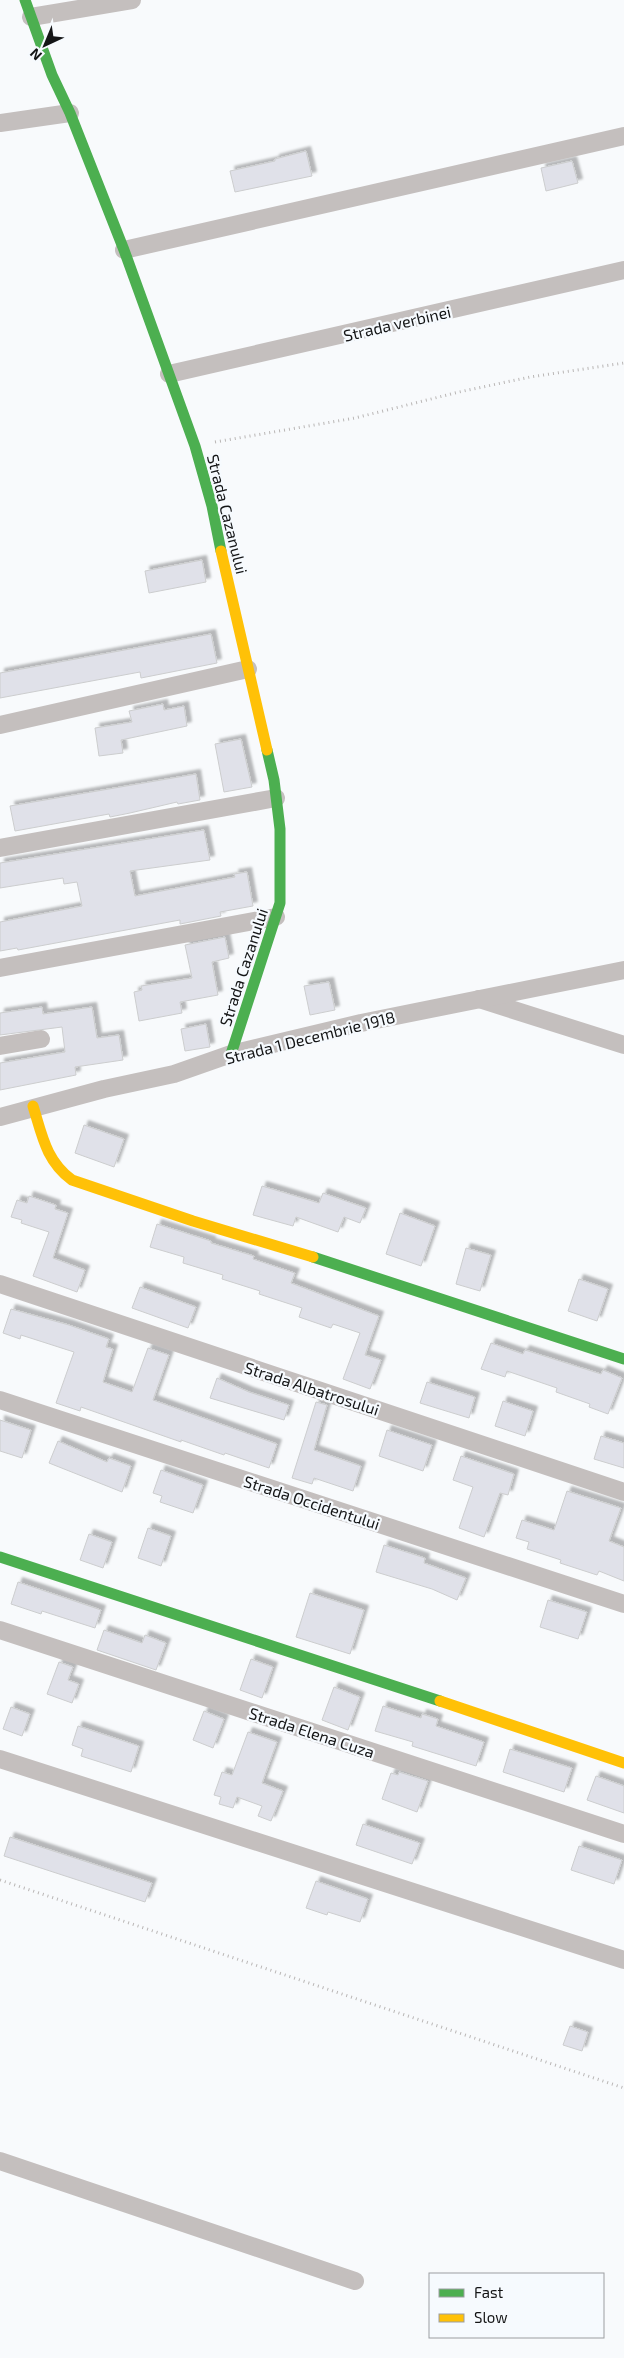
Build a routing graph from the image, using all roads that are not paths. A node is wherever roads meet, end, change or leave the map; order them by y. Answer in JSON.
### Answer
{"nodes":[{"id":1,"x":25,"y":0,"type":"edge"},
{"id":2,"x":132,"y":0,"type":"edge"},
{"id":3,"x":31,"y":17,"type":"junction"},
{"id":4,"x":70,"y":113,"type":"junction"},
{"id":5,"x":0,"y":123,"type":"edge"},
{"id":6,"x":624,"y":136,"type":"edge"},
{"id":7,"x":124,"y":250,"type":"junction"},
{"id":8,"x":624,"y":270,"type":"edge"},
{"id":9,"x":170,"y":374,"type":"junction"},
{"id":10,"x":248,"y":669,"type":"junction"},
{"id":11,"x":0,"y":725,"type":"edge"},
{"id":12,"x":276,"y":798,"type":"junction"},
{"id":13,"x":0,"y":848,"type":"edge"},
{"id":14,"x":276,"y":918,"type":"junction"},
{"id":15,"x":0,"y":968,"type":"edge"},
{"id":16,"x":624,"y":970,"type":"edge"},
{"id":17,"x":477,"y":998,"type":"junction"},
{"id":18,"x":41,"y":1039,"type":"dead end"},
{"id":19,"x":624,"y":1045,"type":"edge"},
{"id":20,"x":0,"y":1046,"type":"edge"},
{"id":21,"x":231,"y":1054,"type":"junction"},
{"id":22,"x":33,"y":1106,"type":"junction"},
{"id":23,"x":0,"y":1117,"type":"edge"},
{"id":24,"x":0,"y":1284,"type":"edge"},
{"id":25,"x":624,"y":1359,"type":"edge"},
{"id":26,"x":0,"y":1400,"type":"edge"},
{"id":27,"x":624,"y":1492,"type":"edge"},
{"id":28,"x":0,"y":1558,"type":"edge"},
{"id":29,"x":624,"y":1604,"type":"edge"},
{"id":30,"x":0,"y":1630,"type":"edge"},
{"id":31,"x":0,"y":1758,"type":"edge"},
{"id":32,"x":624,"y":1763,"type":"edge"},
{"id":33,"x":624,"y":1834,"type":"edge"},
{"id":34,"x":624,"y":1960,"type":"edge"},
{"id":35,"x":0,"y":2160,"type":"edge"},
{"id":36,"x":355,"y":2281,"type":"dead end"}],
"edges":[{"from":1,"to":3,"type":"street","name":"Strada Cazanului"},
{"from":2,"to":3,"type":"street"},
{"from":3,"to":4,"type":"street","name":"Strada Cazanului"},
{"from":4,"to":5,"type":"street"},
{"from":4,"to":7,"type":"street","name":"Strada Cazanului"},
{"from":6,"to":7,"type":"street"},
{"from":7,"to":9,"type":"street","name":"Strada Cazanului"},
{"from":8,"to":9,"type":"street","name":"Strada verbinei"},
{"from":9,"to":10,"type":"street","name":"Strada Cazanului"},
{"from":10,"to":11,"type":"street"},
{"from":10,"to":12,"type":"street","name":"Strada Cazanului"},
{"from":12,"to":13,"type":"street"},
{"from":12,"to":14,"type":"street","name":"Strada Cazanului"},
{"from":14,"to":15,"type":"street"},
{"from":14,"to":21,"type":"street","name":"Strada Cazanului"},
{"from":16,"to":17,"type":"street","name":"Strada 1 Decembrie 1918"},
{"from":17,"to":19,"type":"street"},
{"from":17,"to":21,"type":"street","name":"Strada 1 Decembrie 1918"},
{"from":18,"to":20,"type":"street"},
{"from":21,"to":22,"type":"street","name":"Strada 1 Decembrie 1918"},
{"from":22,"to":23,"type":"street","name":"Strada 1 Decembrie 1918"},
{"from":22,"to":25,"type":"street"},
{"from":24,"to":27,"type":"street","name":"Strada Albatrosului"},
{"from":26,"to":29,"type":"street","name":"Strada Occidentului"},
{"from":28,"to":32,"type":"street"},
{"from":30,"to":33,"type":"street","name":"Strada Elena Cuza"},
{"from":31,"to":34,"type":"street"},
{"from":35,"to":36,"type":"street"}]}
